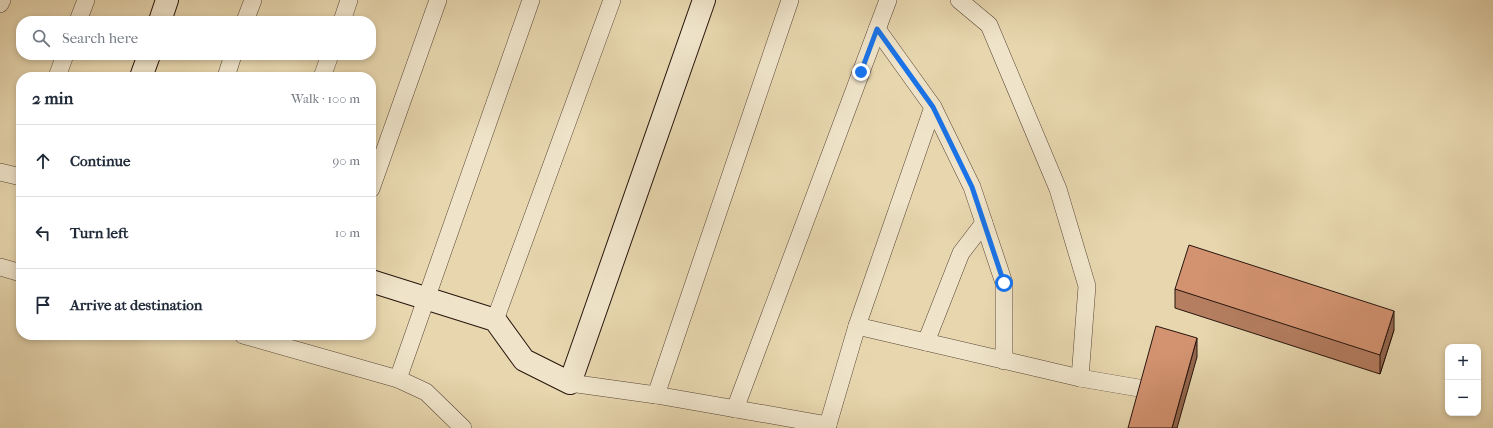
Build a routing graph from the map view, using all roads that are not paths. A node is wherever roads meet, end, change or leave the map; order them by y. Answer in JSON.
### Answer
{"nodes":[{"id":1,"x":2,"y":0,"type":"edge"},
{"id":2,"x":86,"y":0,"type":"edge"},
{"id":3,"x":167,"y":0,"type":"edge"},
{"id":4,"x":252,"y":0,"type":"edge"},
{"id":5,"x":349,"y":0,"type":"edge"},
{"id":6,"x":438,"y":0,"type":"edge"},
{"id":7,"x":531,"y":0,"type":"edge"},
{"id":8,"x":612,"y":0,"type":"edge"},
{"id":9,"x":704,"y":0,"type":"edge"},
{"id":10,"x":790,"y":0,"type":"edge"},
{"id":11,"x":888,"y":0,"type":"edge"},
{"id":12,"x":959,"y":0,"type":"edge"},
{"id":13,"x":0,"y":4,"type":"edge"},
{"id":14,"x":80,"y":16,"type":"edge"},
{"id":15,"x":162,"y":16,"type":"edge"},
{"id":16,"x":247,"y":16,"type":"edge"},
{"id":17,"x":344,"y":16,"type":"edge"},
{"id":18,"x":877,"y":29,"type":"junction"},
{"id":19,"x":63,"y":60,"type":"edge"},
{"id":20,"x":146,"y":60,"type":"edge"},
{"id":21,"x":231,"y":60,"type":"edge"},
{"id":22,"x":328,"y":60,"type":"edge"},
{"id":23,"x":59,"y":72,"type":"edge"},
{"id":24,"x":143,"y":72,"type":"edge"},
{"id":25,"x":228,"y":72,"type":"edge"},
{"id":26,"x":324,"y":72,"type":"edge"},
{"id":27,"x":933,"y":107,"type":"junction"},
{"id":28,"x":0,"y":172,"type":"edge"},
{"id":29,"x":16,"y":175,"type":"edge"},
{"id":30,"x":376,"y":175,"type":"edge"},
{"id":31,"x":984,"y":223,"type":"junction"},
{"id":32,"x":0,"y":267,"type":"edge"},
{"id":33,"x":16,"y":271,"type":"edge"},
{"id":34,"x":376,"y":283,"type":"edge"},
{"id":35,"x":426,"y":298,"type":"junction"},
{"id":36,"x":495,"y":320,"type":"junction"},
{"id":37,"x":857,"y":326,"type":"junction"},
{"id":38,"x":261,"y":340,"type":"edge"},
{"id":39,"x":926,"y":342,"type":"junction"},
{"id":40,"x":1004,"y":360,"type":"junction"},
{"id":41,"x":398,"y":378,"type":"junction"},
{"id":42,"x":1080,"y":378,"type":"junction"},
{"id":43,"x":570,"y":383,"type":"junction"},
{"id":44,"x":1170,"y":393,"type":"edge"},
{"id":45,"x":656,"y":395,"type":"junction"},
{"id":46,"x":735,"y":409,"type":"junction"},
{"id":47,"x":827,"y":426,"type":"edge"},
{"id":48,"x":463,"y":428,"type":"edge"}],
"edges":[{"from":1,"to":13,"type":"street"},
{"from":2,"to":14,"type":"street"},
{"from":3,"to":15,"type":"street"},
{"from":4,"to":16,"type":"street"},
{"from":5,"to":17,"type":"street"},
{"from":6,"to":30,"type":"street"},
{"from":7,"to":35,"type":"street"},
{"from":8,"to":36,"type":"street"},
{"from":9,"to":43,"type":"street"},
{"from":10,"to":45,"type":"street"},
{"from":11,"to":18,"type":"street"},
{"from":12,"to":42,"type":"street"},
{"from":18,"to":27,"type":"street"},
{"from":18,"to":46,"type":"street"},
{"from":19,"to":23,"type":"street"},
{"from":20,"to":24,"type":"street"},
{"from":21,"to":25,"type":"street"},
{"from":22,"to":26,"type":"street"},
{"from":27,"to":31,"type":"street"},
{"from":27,"to":37,"type":"street"},
{"from":28,"to":29,"type":"street"},
{"from":31,"to":39,"type":"street"},
{"from":31,"to":40,"type":"street"},
{"from":32,"to":33,"type":"street"},
{"from":34,"to":35,"type":"street"},
{"from":35,"to":36,"type":"street"},
{"from":35,"to":41,"type":"street"},
{"from":36,"to":43,"type":"street"},
{"from":37,"to":39,"type":"street"},
{"from":37,"to":47,"type":"street"},
{"from":38,"to":41,"type":"street"},
{"from":39,"to":40,"type":"street"},
{"from":40,"to":42,"type":"street"},
{"from":41,"to":48,"type":"street"},
{"from":42,"to":44,"type":"street"},
{"from":43,"to":45,"type":"street"},
{"from":45,"to":46,"type":"street"},
{"from":46,"to":47,"type":"street"}]}
